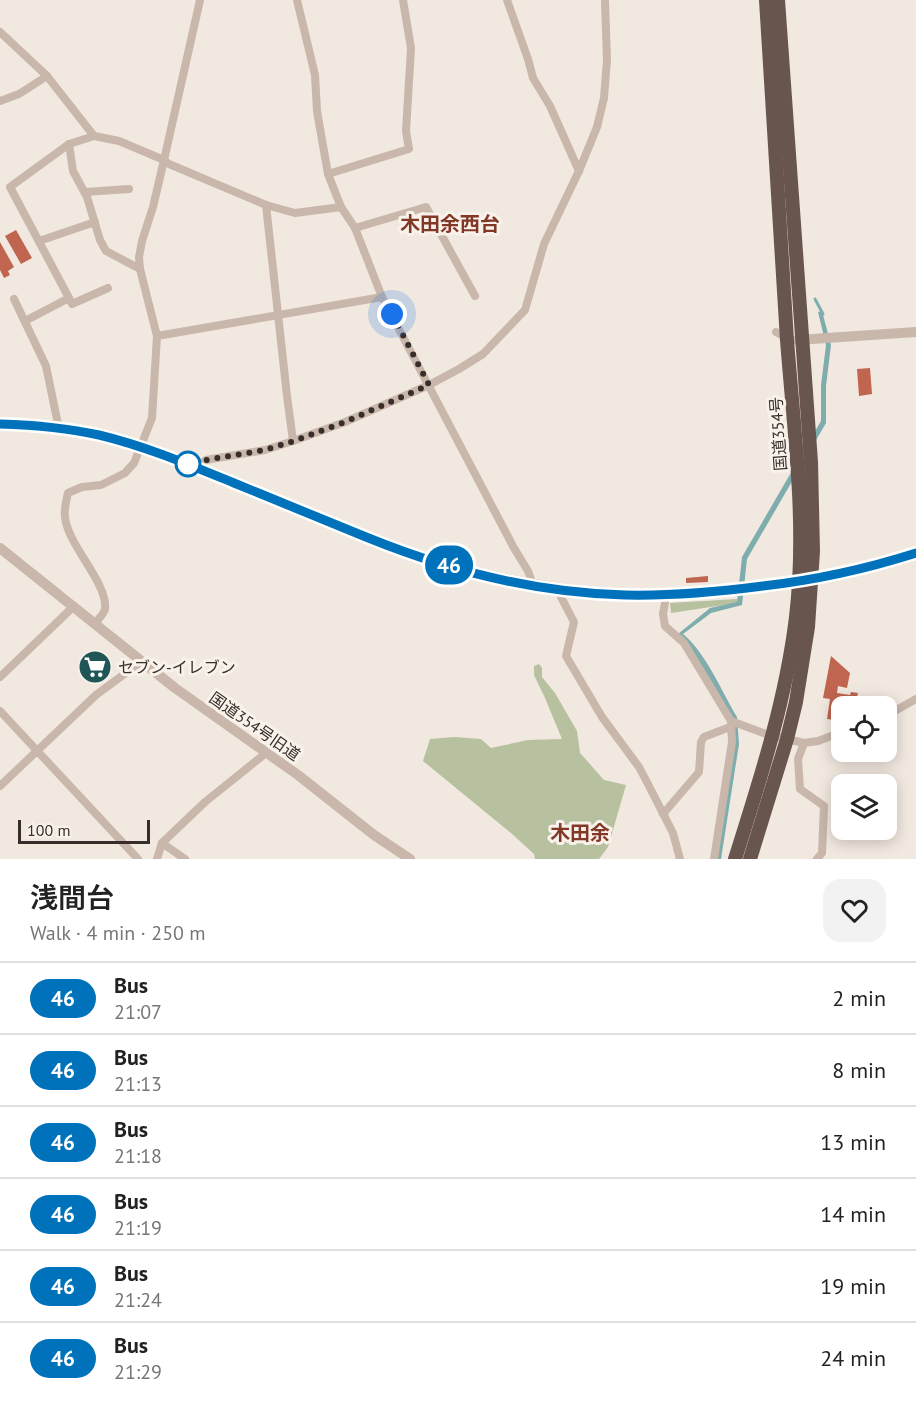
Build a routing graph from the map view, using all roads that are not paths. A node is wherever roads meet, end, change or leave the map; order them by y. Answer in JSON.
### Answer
{"nodes":[{"id":1,"x":200,"y":0,"type":"edge"},
{"id":2,"x":297,"y":0,"type":"edge"},
{"id":3,"x":404,"y":0,"type":"edge"},
{"id":4,"x":507,"y":0,"type":"edge"},
{"id":5,"x":766,"y":0,"type":"edge"},
{"id":6,"x":778,"y":0,"type":"edge"},
{"id":7,"x":604,"y":1,"type":"edge"},
{"id":8,"x":0,"y":32,"type":"edge"},
{"id":9,"x":46,"y":76,"type":"junction"},
{"id":10,"x":0,"y":101,"type":"edge"},
{"id":11,"x":94,"y":136,"type":"junction"},
{"id":12,"x":69,"y":144,"type":"junction"},
{"id":13,"x":164,"y":160,"type":"junction"},
{"id":14,"x":579,"y":171,"type":"junction"},
{"id":15,"x":328,"y":174,"type":"junction"},
{"id":16,"x":129,"y":189,"type":"dead end"},
{"id":17,"x":85,"y":192,"type":"junction"},
{"id":18,"x":266,"y":205,"type":"junction"},
{"id":19,"x":341,"y":207,"type":"junction"},
{"id":20,"x":95,"y":222,"type":"junction"},
{"id":21,"x":355,"y":228,"type":"junction"},
{"id":22,"x":39,"y":241,"type":"junction"},
{"id":23,"x":140,"y":269,"type":"junction"},
{"id":24,"x":108,"y":288,"type":"dead end"},
{"id":25,"x":475,"y":296,"type":"dead end"},
{"id":26,"x":382,"y":297,"type":"junction"},
{"id":27,"x":14,"y":298,"type":"dead end"},
{"id":28,"x":69,"y":298,"type":"junction"},
{"id":29,"x":278,"y":314,"type":"junction"},
{"id":30,"x":25,"y":321,"type":"junction"},
{"id":31,"x":916,"y":332,"type":"edge"},
{"id":32,"x":782,"y":335,"type":"junction"},
{"id":33,"x":157,"y":336,"type":"junction"},
{"id":34,"x":802,"y":341,"type":"junction"},
{"id":35,"x":429,"y":385,"type":"junction"},
{"id":36,"x":0,"y":424,"type":"edge"},
{"id":37,"x":59,"y":429,"type":"junction"},
{"id":38,"x":294,"y":441,"type":"junction"},
{"id":39,"x":141,"y":447,"type":"junction"},
{"id":40,"x":197,"y":467,"type":"junction"},
{"id":41,"x":0,"y":548,"type":"edge"},
{"id":42,"x":916,"y":553,"type":"edge"},
{"id":43,"x":533,"y":585,"type":"junction"},
{"id":44,"x":561,"y":589,"type":"junction"},
{"id":45,"x":665,"y":603,"type":"dead end"},
{"id":46,"x":73,"y":607,"type":"junction"},
{"id":47,"x":94,"y":624,"type":"junction"},
{"id":48,"x":142,"y":661,"type":"junction"},
{"id":49,"x":0,"y":677,"type":"edge"},
{"id":50,"x":916,"y":699,"type":"edge"},
{"id":51,"x":897,"y":710,"type":"edge"},
{"id":52,"x":0,"y":711,"type":"edge"},
{"id":53,"x":731,"y":724,"type":"junction"},
{"id":54,"x":772,"y":735,"type":"junction"},
{"id":55,"x":831,"y":736,"type":"edge"},
{"id":56,"x":787,"y":739,"type":"junction"},
{"id":57,"x":804,"y":743,"type":"junction"},
{"id":58,"x":37,"y":751,"type":"junction"},
{"id":59,"x":266,"y":753,"type":"junction"},
{"id":60,"x":0,"y":786,"type":"edge"},
{"id":61,"x":663,"y":814,"type":"junction"},
{"id":62,"x":162,"y":843,"type":"junction"},
{"id":63,"x":138,"y":859,"type":"edge"},
{"id":64,"x":157,"y":859,"type":"edge"},
{"id":65,"x":185,"y":859,"type":"edge"},
{"id":66,"x":409,"y":859,"type":"edge"},
{"id":67,"x":680,"y":859,"type":"edge"},
{"id":68,"x":714,"y":859,"type":"edge"},
{"id":69,"x":735,"y":859,"type":"edge"},
{"id":70,"x":750,"y":859,"type":"edge"},
{"id":71,"x":817,"y":859,"type":"edge"}],
"edges":[{"from":1,"to":13,"type":"street"},
{"from":2,"to":15,"type":"street"},
{"from":3,"to":15,"type":"street"},
{"from":4,"to":14,"type":"street"},
{"from":5,"to":32,"type":"highway","name":"国道354号"},
{"from":6,"to":34,"type":"highway","name":"国道354号"},
{"from":7,"to":14,"type":"street"},
{"from":8,"to":9,"type":"street"},
{"from":9,"to":10,"type":"street"},
{"from":9,"to":11,"type":"street"},
{"from":11,"to":12,"type":"street"},
{"from":11,"to":13,"type":"street"},
{"from":12,"to":17,"type":"street"},
{"from":12,"to":22,"type":"street"},
{"from":13,"to":18,"type":"street"},
{"from":13,"to":23,"type":"street"},
{"from":14,"to":35,"type":"street"},
{"from":15,"to":19,"type":"street"},
{"from":16,"to":17,"type":"street"},
{"from":17,"to":20,"type":"street"},
{"from":18,"to":19,"type":"street"},
{"from":18,"to":29,"type":"street"},
{"from":19,"to":21,"type":"street"},
{"from":20,"to":22,"type":"street"},
{"from":20,"to":23,"type":"street"},
{"from":21,"to":25,"type":"street"},
{"from":21,"to":26,"type":"street"},
{"from":22,"to":28,"type":"street"},
{"from":23,"to":33,"type":"street"},
{"from":24,"to":28,"type":"street"},
{"from":26,"to":29,"type":"street"},
{"from":26,"to":35,"type":"street"},
{"from":27,"to":30,"type":"street"},
{"from":28,"to":30,"type":"street"},
{"from":29,"to":33,"type":"street"},
{"from":29,"to":38,"type":"street"},
{"from":30,"to":37,"type":"street"},
{"from":31,"to":34,"type":"street"},
{"from":32,"to":34,"type":"street"},
{"from":32,"to":54,"type":"highway","name":"国道354号"},
{"from":33,"to":39,"type":"street"},
{"from":34,"to":56,"type":"highway","name":"国道354号"},
{"from":35,"to":38,"type":"street"},
{"from":35,"to":43,"type":"street"},
{"from":36,"to":37,"type":"street"},
{"from":37,"to":39,"type":"street"},
{"from":38,"to":40,"type":"street"},
{"from":39,"to":40,"type":"street"},
{"from":39,"to":47,"type":"street"},
{"from":40,"to":43,"type":"street"},
{"from":41,"to":46,"type":"street","name":"国道354号旧道"},
{"from":42,"to":44,"type":"street","bridge":true},
{"from":43,"to":44,"type":"street"},
{"from":44,"to":61,"type":"street"},
{"from":45,"to":53,"type":"street"},
{"from":46,"to":47,"type":"street","name":"国道354号旧道"},
{"from":46,"to":49,"type":"street"},
{"from":47,"to":48,"type":"street","name":"国道354号旧道"},
{"from":48,"to":58,"type":"street"},
{"from":48,"to":59,"type":"street","name":"国道354号旧道"},
{"from":50,"to":51,"type":"street"},
{"from":52,"to":58,"type":"street"},
{"from":53,"to":54,"type":"street"},
{"from":53,"to":61,"type":"street"},
{"from":53,"to":68,"type":"street"},
{"from":54,"to":56,"type":"street"},
{"from":54,"to":69,"type":"highway","name":"国道354号"},
{"from":55,"to":57,"type":"street"},
{"from":56,"to":57,"type":"street"},
{"from":56,"to":70,"type":"highway","name":"国道354号"},
{"from":57,"to":71,"type":"street"},
{"from":58,"to":60,"type":"street"},
{"from":58,"to":63,"type":"street"},
{"from":59,"to":62,"type":"street"},
{"from":59,"to":66,"type":"street","name":"国道354号旧道"},
{"from":61,"to":67,"type":"street"},
{"from":62,"to":64,"type":"street"},
{"from":62,"to":65,"type":"street"}]}
